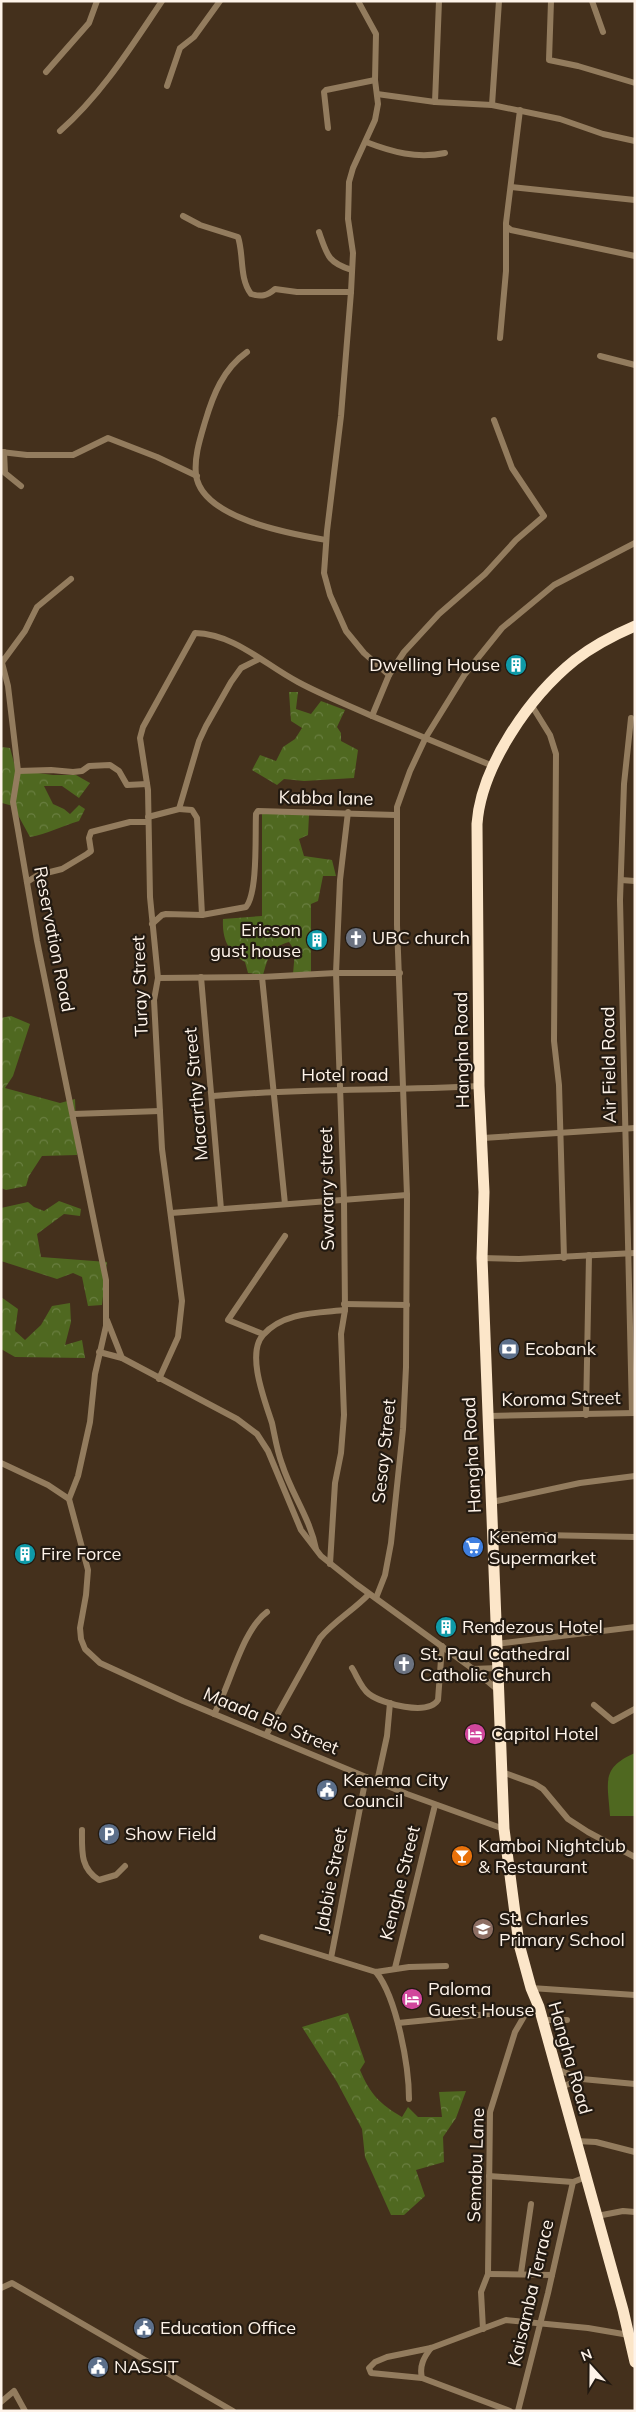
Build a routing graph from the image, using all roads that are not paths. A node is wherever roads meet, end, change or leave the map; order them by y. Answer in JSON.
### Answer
{"nodes":[{"id":1,"x":97,"y":1,"type":"edge"},
{"id":2,"x":162,"y":1,"type":"edge"},
{"id":3,"x":220,"y":1,"type":"edge"},
{"id":4,"x":358,"y":1,"type":"edge"},
{"id":5,"x":440,"y":1,"type":"edge"},
{"id":6,"x":498,"y":1,"type":"edge"},
{"id":7,"x":551,"y":1,"type":"edge"},
{"id":8,"x":592,"y":1,"type":"edge"},
{"id":9,"x":603,"y":32,"type":"dead end"},
{"id":10,"x":46,"y":72,"type":"dead end"},
{"id":11,"x":375,"y":80,"type":"junction"},
{"id":12,"x":635,"y":83,"type":"edge"},
{"id":13,"x":167,"y":86,"type":"dead end"},
{"id":14,"x":377,"y":94,"type":"junction"},
{"id":15,"x":435,"y":102,"type":"junction"},
{"id":16,"x":492,"y":105,"type":"junction"},
{"id":17,"x":520,"y":110,"type":"junction"},
{"id":18,"x":328,"y":128,"type":"dead end"},
{"id":19,"x":60,"y":131,"type":"dead end"},
{"id":20,"x":635,"y":141,"type":"edge"},
{"id":21,"x":366,"y":142,"type":"junction"},
{"id":22,"x":445,"y":153,"type":"dead end"},
{"id":23,"x":511,"y":187,"type":"junction"},
{"id":24,"x":635,"y":200,"type":"edge"},
{"id":25,"x":183,"y":216,"type":"dead end"},
{"id":26,"x":507,"y":227,"type":"junction"},
{"id":27,"x":319,"y":232,"type":"dead end"},
{"id":28,"x":635,"y":256,"type":"edge"},
{"id":29,"x":352,"y":270,"type":"junction"},
{"id":30,"x":351,"y":292,"type":"junction"},
{"id":31,"x":500,"y":338,"type":"dead end"},
{"id":32,"x":248,"y":352,"type":"dead end"},
{"id":33,"x":600,"y":356,"type":"dead end"},
{"id":34,"x":635,"y":365,"type":"edge"},
{"id":35,"x":494,"y":420,"type":"dead end"},
{"id":36,"x":2,"y":452,"type":"edge"},
{"id":37,"x":196,"y":476,"type":"junction"},
{"id":38,"x":21,"y":486,"type":"dead end"},
{"id":39,"x":326,"y":540,"type":"junction"},
{"id":40,"x":635,"y":543,"type":"edge"},
{"id":41,"x":71,"y":579,"type":"dead end"},
{"id":42,"x":635,"y":626,"type":"edge"},
{"id":43,"x":259,"y":659,"type":"junction"},
{"id":44,"x":2,"y":660,"type":"edge"},
{"id":45,"x":389,"y":675,"type":"junction"},
{"id":46,"x":532,"y":706,"type":"junction"},
{"id":47,"x":372,"y":716,"type":"junction"},
{"id":48,"x":631,"y":718,"type":"dead end"},
{"id":49,"x":426,"y":737,"type":"junction"},
{"id":50,"x":493,"y":766,"type":"junction"},
{"id":51,"x":18,"y":771,"type":"junction"},
{"id":52,"x":147,"y":784,"type":"junction"},
{"id":53,"x":179,"y":809,"type":"junction"},
{"id":54,"x":348,"y":812,"type":"junction"},
{"id":55,"x":396,"y":815,"type":"junction"},
{"id":56,"x":147,"y":819,"type":"junction"},
{"id":57,"x":620,"y":880,"type":"junction"},
{"id":58,"x":635,"y":881,"type":"edge"},
{"id":59,"x":28,"y":882,"type":"junction"},
{"id":60,"x":202,"y":915,"type":"junction"},
{"id":61,"x":152,"y":924,"type":"junction"},
{"id":62,"x":336,"y":972,"type":"junction"},
{"id":63,"x":400,"y":973,"type":"junction"},
{"id":64,"x":201,"y":977,"type":"junction"},
{"id":65,"x":262,"y":977,"type":"junction"},
{"id":66,"x":158,"y":978,"type":"junction"},
{"id":67,"x":479,"y":1086,"type":"junction"},
{"id":68,"x":274,"y":1090,"type":"junction"},
{"id":69,"x":339,"y":1090,"type":"junction"},
{"id":70,"x":404,"y":1090,"type":"junction"},
{"id":71,"x":212,"y":1096,"type":"junction"},
{"id":72,"x":160,"y":1111,"type":"junction"},
{"id":73,"x":73,"y":1114,"type":"junction"},
{"id":74,"x":625,"y":1128,"type":"junction"},
{"id":75,"x":635,"y":1128,"type":"edge"},
{"id":76,"x":560,"y":1133,"type":"junction"},
{"id":77,"x":483,"y":1138,"type":"junction"},
{"id":78,"x":407,"y":1195,"type":"junction"},
{"id":79,"x":344,"y":1200,"type":"junction"},
{"id":80,"x":285,"y":1204,"type":"junction"},
{"id":81,"x":221,"y":1209,"type":"junction"},
{"id":82,"x":171,"y":1213,"type":"junction"},
{"id":83,"x":285,"y":1236,"type":"dead end"},
{"id":84,"x":632,"y":1253,"type":"edge"},
{"id":85,"x":589,"y":1255,"type":"junction"},
{"id":86,"x":482,"y":1258,"type":"junction"},
{"id":87,"x":564,"y":1258,"type":"junction"},
{"id":88,"x":407,"y":1305,"type":"junction"},
{"id":89,"x":344,"y":1307,"type":"junction"},
{"id":90,"x":106,"y":1317,"type":"junction"},
{"id":91,"x":263,"y":1334,"type":"junction"},
{"id":92,"x":99,"y":1352,"type":"junction"},
{"id":93,"x":122,"y":1358,"type":"junction"},
{"id":94,"x":160,"y":1379,"type":"junction"},
{"id":95,"x":633,"y":1413,"type":"edge"},
{"id":96,"x":586,"y":1414,"type":"junction"},
{"id":97,"x":488,"y":1416,"type":"junction"},
{"id":98,"x":278,"y":1447,"type":"junction"},
{"id":99,"x":268,"y":1451,"type":"junction"},
{"id":100,"x":1,"y":1463,"type":"edge"},
{"id":101,"x":635,"y":1476,"type":"edge"},
{"id":102,"x":69,"y":1499,"type":"junction"},
{"id":103,"x":492,"y":1502,"type":"junction"},
{"id":104,"x":493,"y":1534,"type":"junction"},
{"id":105,"x":635,"y":1537,"type":"edge"},
{"id":106,"x":316,"y":1550,"type":"junction"},
{"id":107,"x":330,"y":1564,"type":"junction"},
{"id":108,"x":370,"y":1594,"type":"junction"},
{"id":109,"x":376,"y":1598,"type":"junction"},
{"id":110,"x":267,"y":1612,"type":"dead end"},
{"id":111,"x":635,"y":1627,"type":"edge"},
{"id":112,"x":496,"y":1644,"type":"junction"},
{"id":113,"x":442,"y":1646,"type":"junction"},
{"id":114,"x":352,"y":1668,"type":"dead end"},
{"id":115,"x":498,"y":1668,"type":"junction"},
{"id":116,"x":473,"y":1669,"type":"junction"},
{"id":117,"x":499,"y":1691,"type":"junction"},
{"id":118,"x":390,"y":1703,"type":"junction"},
{"id":119,"x":594,"y":1705,"type":"dead end"},
{"id":120,"x":635,"y":1709,"type":"edge"},
{"id":121,"x":214,"y":1714,"type":"junction"},
{"id":122,"x":266,"y":1735,"type":"junction"},
{"id":123,"x":502,"y":1772,"type":"junction"},
{"id":124,"x":366,"y":1777,"type":"junction"},
{"id":125,"x":377,"y":1782,"type":"junction"},
{"id":126,"x":434,"y":1805,"type":"junction"},
{"id":127,"x":504,"y":1829,"type":"junction"},
{"id":128,"x":82,"y":1830,"type":"dead end"},
{"id":129,"x":635,"y":1857,"type":"edge"},
{"id":130,"x":125,"y":1866,"type":"dead end"},
{"id":131,"x":262,"y":1937,"type":"dead end"},
{"id":132,"x":331,"y":1958,"type":"junction"},
{"id":133,"x":446,"y":1966,"type":"dead end"},
{"id":134,"x":395,"y":1968,"type":"junction"},
{"id":135,"x":376,"y":1972,"type":"junction"},
{"id":136,"x":531,"y":1988,"type":"junction"},
{"id":137,"x":635,"y":1995,"type":"edge"},
{"id":138,"x":539,"y":2008,"type":"junction"},
{"id":139,"x":526,"y":2013,"type":"junction"},
{"id":140,"x":543,"y":2020,"type":"junction"},
{"id":141,"x":567,"y":2020,"type":"dead end"},
{"id":142,"x":398,"y":2023,"type":"junction"},
{"id":143,"x":555,"y":2069,"type":"junction"},
{"id":144,"x":582,"y":2079,"type":"junction"},
{"id":145,"x":635,"y":2084,"type":"edge"},
{"id":146,"x":561,"y":2087,"type":"junction"},
{"id":147,"x":409,"y":2099,"type":"dead end"},
{"id":148,"x":574,"y":2141,"type":"junction"},
{"id":149,"x":635,"y":2152,"type":"edge"},
{"id":150,"x":489,"y":2176,"type":"junction"},
{"id":151,"x":586,"y":2177,"type":"junction"},
{"id":152,"x":573,"y":2182,"type":"junction"},
{"id":153,"x":531,"y":2204,"type":"dead end"},
{"id":154,"x":635,"y":2212,"type":"edge"},
{"id":155,"x":597,"y":2216,"type":"junction"},
{"id":156,"x":488,"y":2274,"type":"junction"},
{"id":157,"x":521,"y":2274,"type":"junction"},
{"id":158,"x":552,"y":2275,"type":"junction"},
{"id":159,"x":1,"y":2288,"type":"edge"},
{"id":160,"x":541,"y":2323,"type":"junction"},
{"id":161,"x":483,"y":2329,"type":"junction"},
{"id":162,"x":629,"y":2335,"type":"junction"},
{"id":163,"x":432,"y":2348,"type":"junction"},
{"id":164,"x":635,"y":2362,"type":"edge"},
{"id":165,"x":422,"y":2378,"type":"junction"},
{"id":166,"x":1,"y":2402,"type":"edge"},
{"id":167,"x":25,"y":2411,"type":"edge"},
{"id":168,"x":233,"y":2411,"type":"edge"},
{"id":169,"x":510,"y":2411,"type":"edge"},
{"id":170,"x":518,"y":2411,"type":"edge"}],
"edges":[{"from":1,"to":10,"type":"street"},
{"from":2,"to":19,"type":"street"},
{"from":3,"to":13,"type":"street"},
{"from":4,"to":11,"type":"street"},
{"from":5,"to":15,"type":"street"},
{"from":6,"to":16,"type":"street"},
{"from":7,"to":12,"type":"street"},
{"from":8,"to":9,"type":"street"},
{"from":11,"to":14,"type":"street"},
{"from":11,"to":18,"type":"street"},
{"from":14,"to":15,"type":"street"},
{"from":14,"to":21,"type":"street"},
{"from":15,"to":16,"type":"street"},
{"from":16,"to":17,"type":"street"},
{"from":17,"to":20,"type":"street"},
{"from":17,"to":23,"type":"street"},
{"from":21,"to":22,"type":"street"},
{"from":21,"to":29,"type":"street"},
{"from":23,"to":24,"type":"street"},
{"from":23,"to":26,"type":"street"},
{"from":25,"to":30,"type":"street"},
{"from":26,"to":28,"type":"street"},
{"from":26,"to":31,"type":"street"},
{"from":27,"to":29,"type":"street"},
{"from":29,"to":30,"type":"street"},
{"from":30,"to":39,"type":"street"},
{"from":32,"to":37,"type":"street"},
{"from":33,"to":34,"type":"street"},
{"from":35,"to":45,"type":"street"},
{"from":36,"to":37,"type":"street"},
{"from":36,"to":38,"type":"street"},
{"from":37,"to":39,"type":"street"},
{"from":39,"to":45,"type":"street"},
{"from":40,"to":49,"type":"street","name":"Sesay Street"},
{"from":41,"to":44,"type":"street"},
{"from":42,"to":46,"type":"highway","name":"Hangha Road"},
{"from":43,"to":47,"type":"street"},
{"from":43,"to":52,"type":"street","name":"Turay Street"},
{"from":43,"to":53,"type":"street"},
{"from":44,"to":51,"type":"street","name":"Reservation Road"},
{"from":45,"to":47,"type":"street"},
{"from":46,"to":50,"type":"highway","name":"Hangha Road"},
{"from":46,"to":76,"type":"street"},
{"from":47,"to":49,"type":"street"},
{"from":48,"to":57,"type":"street","name":"Air Field Road"},
{"from":49,"to":50,"type":"street"},
{"from":49,"to":55,"type":"street","name":"Sesay Street"},
{"from":50,"to":67,"type":"highway","name":"Hangha Road"},
{"from":51,"to":52,"type":"street"},
{"from":51,"to":59,"type":"street","name":"Reservation Road"},
{"from":52,"to":56,"type":"street","name":"Turay Street"},
{"from":53,"to":56,"type":"street"},
{"from":53,"to":60,"type":"street"},
{"from":54,"to":55,"type":"street","name":"Kabba lane"},
{"from":54,"to":60,"type":"street","name":"Kabba lane"},
{"from":54,"to":62,"type":"street","name":"Swarary street"},
{"from":55,"to":63,"type":"street","name":"Sesay Street"},
{"from":56,"to":59,"type":"street"},
{"from":56,"to":61,"type":"street","name":"Turay Street"},
{"from":57,"to":58,"type":"street"},
{"from":57,"to":74,"type":"street","name":"Air Field Road"},
{"from":59,"to":73,"type":"street","name":"Reservation Road"},
{"from":60,"to":61,"type":"street"},
{"from":61,"to":66,"type":"street","name":"Turay Street"},
{"from":62,"to":63,"type":"street"},
{"from":62,"to":65,"type":"street"},
{"from":62,"to":69,"type":"street","name":"Swarary street"},
{"from":63,"to":70,"type":"street","name":"Sesay Street"},
{"from":64,"to":65,"type":"street"},
{"from":64,"to":66,"type":"street"},
{"from":64,"to":71,"type":"street","name":"Macarthy Street"},
{"from":65,"to":68,"type":"street"},
{"from":66,"to":72,"type":"street","name":"Turay Street"},
{"from":67,"to":70,"type":"street","name":"Hotel road"},
{"from":67,"to":77,"type":"highway","name":"Hangha Road"},
{"from":68,"to":69,"type":"street","name":"Hotel road"},
{"from":68,"to":71,"type":"street","name":"Hotel road"},
{"from":68,"to":80,"type":"street"},
{"from":69,"to":70,"type":"street","name":"Hotel road"},
{"from":69,"to":79,"type":"street","name":"Swarary street"},
{"from":70,"to":78,"type":"street","name":"Sesay Street"},
{"from":71,"to":81,"type":"street","name":"Macarthy Street"},
{"from":72,"to":73,"type":"street"},
{"from":72,"to":82,"type":"street","name":"Turay Street"},
{"from":73,"to":90,"type":"street","name":"Reservation Road"},
{"from":74,"to":75,"type":"street"},
{"from":74,"to":76,"type":"street"},
{"from":74,"to":84,"type":"street","name":"Air Field Road"},
{"from":76,"to":77,"type":"street"},
{"from":76,"to":87,"type":"street"},
{"from":77,"to":86,"type":"highway","name":"Hangha Road"},
{"from":78,"to":79,"type":"street"},
{"from":78,"to":88,"type":"street","name":"Sesay Street"},
{"from":79,"to":80,"type":"street"},
{"from":79,"to":89,"type":"street","name":"Swarary street"},
{"from":80,"to":81,"type":"street"},
{"from":81,"to":82,"type":"street"},
{"from":82,"to":94,"type":"street","name":"Turay Street"},
{"from":83,"to":91,"type":"street"},
{"from":84,"to":85,"type":"street"},
{"from":84,"to":95,"type":"street","name":"Air Field Road"},
{"from":85,"to":87,"type":"street"},
{"from":85,"to":96,"type":"street"},
{"from":86,"to":87,"type":"street"},
{"from":86,"to":97,"type":"highway","name":"Hangha Road"},
{"from":88,"to":89,"type":"street"},
{"from":88,"to":109,"type":"street","name":"Sesay Street"},
{"from":89,"to":91,"type":"street"},
{"from":89,"to":107,"type":"street","name":"Swarary street"},
{"from":90,"to":92,"type":"street"},
{"from":90,"to":93,"type":"street"},
{"from":91,"to":98,"type":"street"},
{"from":92,"to":93,"type":"street"},
{"from":92,"to":102,"type":"street"},
{"from":93,"to":94,"type":"street"},
{"from":94,"to":99,"type":"street"},
{"from":95,"to":96,"type":"street","name":"Koroma Street"},
{"from":96,"to":97,"type":"street","name":"Koroma Street"},
{"from":97,"to":103,"type":"highway","name":"Hangha Road"},
{"from":98,"to":99,"type":"street"},
{"from":98,"to":106,"type":"street"},
{"from":99,"to":106,"type":"street"},
{"from":100,"to":102,"type":"street"},
{"from":101,"to":103,"type":"street"},
{"from":102,"to":121,"type":"street","name":"Maada Bio Street"},
{"from":103,"to":104,"type":"highway","name":"Hangha Road"},
{"from":104,"to":105,"type":"street"},
{"from":104,"to":112,"type":"highway","name":"Hangha Road"},
{"from":106,"to":107,"type":"street"},
{"from":107,"to":108,"type":"street"},
{"from":108,"to":109,"type":"street"},
{"from":108,"to":122,"type":"street"},
{"from":109,"to":113,"type":"street"},
{"from":110,"to":121,"type":"street"},
{"from":111,"to":112,"type":"street"},
{"from":112,"to":115,"type":"highway","name":"Hangha Road"},
{"from":113,"to":116,"type":"street"},
{"from":113,"to":118,"type":"street"},
{"from":114,"to":118,"type":"street"},
{"from":115,"to":116,"type":"street"},
{"from":115,"to":117,"type":"highway","name":"Hangha Road"},
{"from":116,"to":117,"type":"street"},
{"from":117,"to":123,"type":"highway","name":"Hangha Road"},
{"from":118,"to":125,"type":"street"},
{"from":119,"to":120,"type":"street"},
{"from":121,"to":122,"type":"street","name":"Maada Bio Street"},
{"from":122,"to":124,"type":"street","name":"Maada Bio Street"},
{"from":123,"to":127,"type":"highway","name":"Hangha Road"},
{"from":123,"to":129,"type":"street"},
{"from":124,"to":125,"type":"street","name":"Maada Bio Street"},
{"from":124,"to":132,"type":"street","name":"Jabbie Street"},
{"from":125,"to":126,"type":"street","name":"Maada Bio Street"},
{"from":126,"to":127,"type":"street","name":"Maada Bio Street"},
{"from":126,"to":134,"type":"street","name":"Kenghe Street"},
{"from":127,"to":136,"type":"highway","name":"Hangha Road"},
{"from":128,"to":130,"type":"street"},
{"from":131,"to":132,"type":"street"},
{"from":132,"to":135,"type":"street"},
{"from":133,"to":134,"type":"street"},
{"from":134,"to":135,"type":"street"},
{"from":135,"to":142,"type":"street"},
{"from":136,"to":137,"type":"street"},
{"from":136,"to":138,"type":"highway","name":"Hangha Road"},
{"from":138,"to":139,"type":"street"},
{"from":138,"to":140,"type":"highway","name":"Hangha Road"},
{"from":139,"to":142,"type":"street"},
{"from":139,"to":150,"type":"street","name":"Semabu Lane"},
{"from":140,"to":141,"type":"street"},
{"from":140,"to":143,"type":"highway","name":"Hangha Road"},
{"from":142,"to":147,"type":"street"},
{"from":143,"to":144,"type":"street"},
{"from":143,"to":146,"type":"highway","name":"Hangha Road"},
{"from":144,"to":145,"type":"street"},
{"from":144,"to":146,"type":"street"},
{"from":146,"to":148,"type":"highway","name":"Hangha Road"},
{"from":148,"to":149,"type":"street"},
{"from":148,"to":151,"type":"highway","name":"Hangha Road"},
{"from":150,"to":152,"type":"street"},
{"from":150,"to":156,"type":"street","name":"Semabu Lane"},
{"from":151,"to":152,"type":"street"},
{"from":151,"to":155,"type":"highway","name":"Hangha Road"},
{"from":152,"to":158,"type":"street","name":"Kaisamba Terrace"},
{"from":153,"to":157,"type":"street"},
{"from":154,"to":155,"type":"street"},
{"from":155,"to":162,"type":"highway","name":"Hangha Road"},
{"from":156,"to":157,"type":"street"},
{"from":156,"to":161,"type":"street","name":"Semabu Lane"},
{"from":157,"to":158,"type":"street"},
{"from":158,"to":160,"type":"street","name":"Kaisamba Terrace"},
{"from":159,"to":168,"type":"street"},
{"from":160,"to":161,"type":"street"},
{"from":160,"to":162,"type":"street"},
{"from":160,"to":170,"type":"street","name":"Kaisamba Terrace"},
{"from":161,"to":163,"type":"street"},
{"from":162,"to":164,"type":"highway","name":"Hangha Road"},
{"from":163,"to":165,"type":"street"},
{"from":163,"to":165,"type":"street"},
{"from":165,"to":169,"type":"street"},
{"from":166,"to":167,"type":"street"}]}
